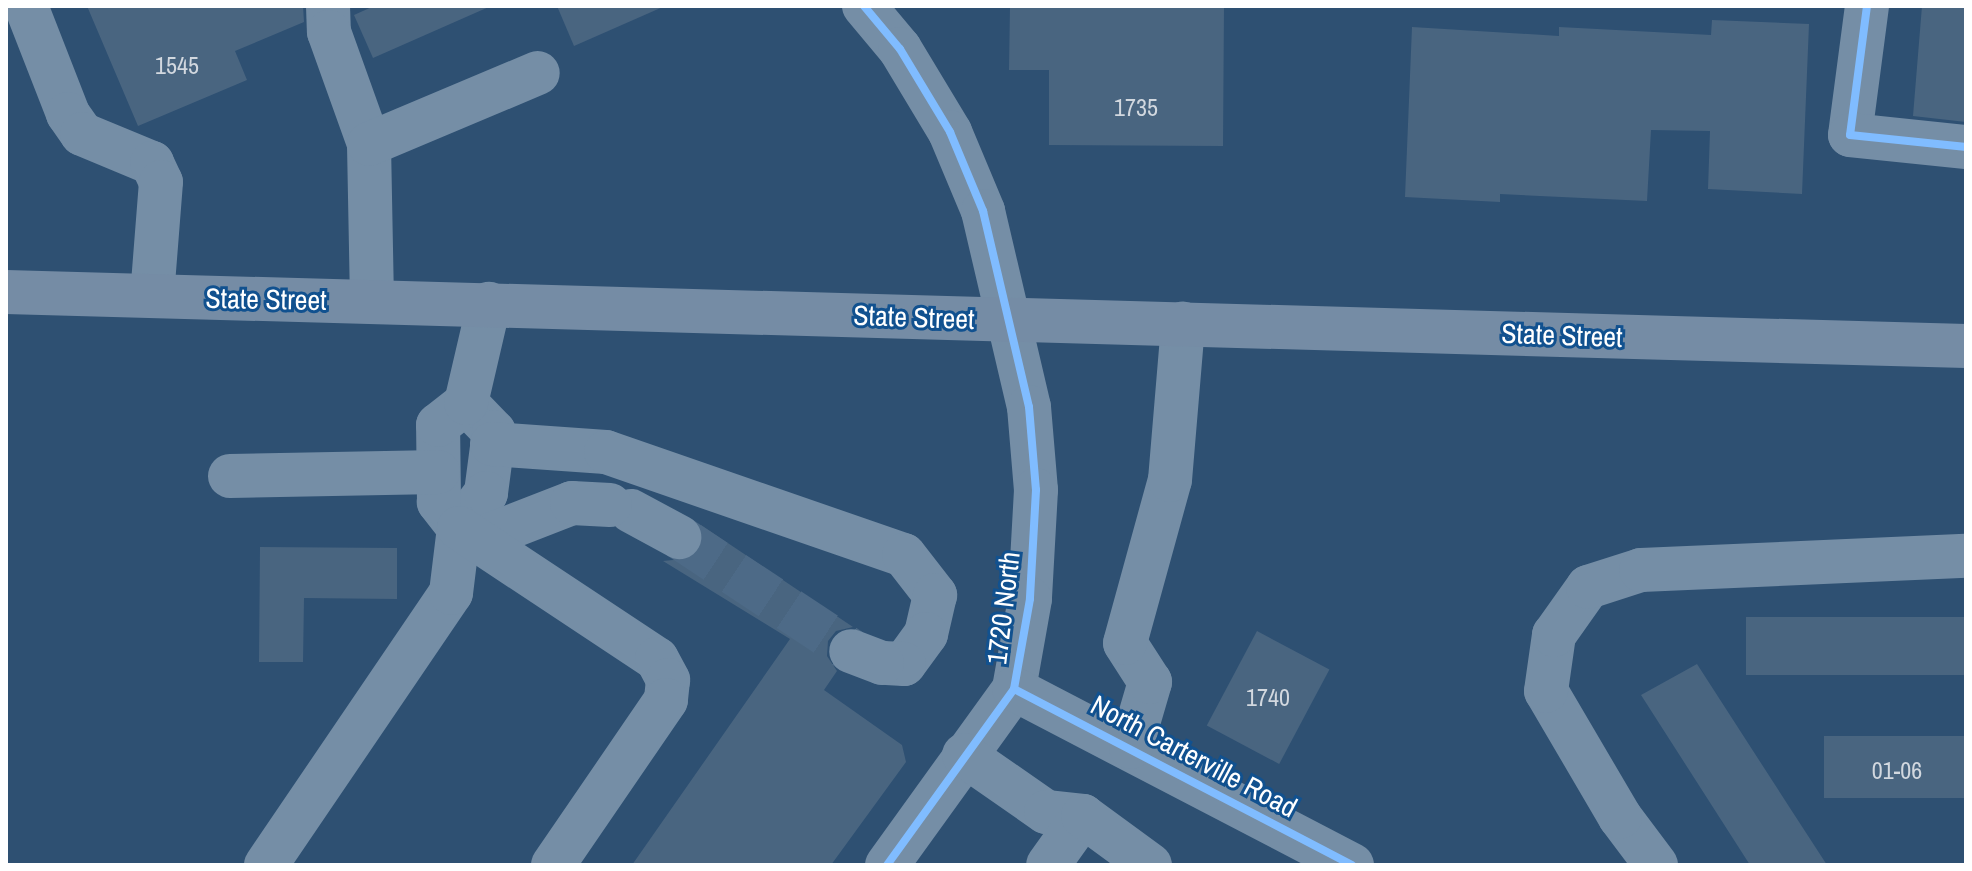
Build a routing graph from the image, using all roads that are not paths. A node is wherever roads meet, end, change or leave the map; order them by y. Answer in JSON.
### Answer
{"nodes":[{"id":1,"x":26,"y":6,"type":"edge"},
{"id":2,"x":328,"y":6,"type":"edge"},
{"id":3,"x":866,"y":6,"type":"edge"},
{"id":4,"x":1867,"y":6,"type":"edge"},
{"id":5,"x":538,"y":73,"type":"dead end"},
{"id":6,"x":369,"y":144,"type":"junction"},
{"id":7,"x":1950,"y":146,"type":"edge"},
{"id":8,"x":6,"y":292,"type":"edge"},
{"id":9,"x":152,"y":296,"type":"junction"},
{"id":10,"x":372,"y":301,"type":"junction"},
{"id":11,"x":489,"y":304,"type":"junction"},
{"id":12,"x":1006,"y":320,"type":"junction"},
{"id":13,"x":1183,"y":324,"type":"junction"},
{"id":14,"x":1966,"y":346,"type":"edge"},
{"id":15,"x":466,"y":403,"type":"junction"},
{"id":16,"x":492,"y":444,"type":"junction"},
{"id":17,"x":438,"y":472,"type":"junction"},
{"id":18,"x":230,"y":476,"type":"dead end"},
{"id":19,"x":635,"y":521,"type":"tunnel mouth"},
{"id":20,"x":468,"y":534,"type":"junction"},
{"id":21,"x":1966,"y":556,"type":"edge"},
{"id":22,"x":851,"y":651,"type":"tunnel mouth"},
{"id":23,"x":1014,"y":689,"type":"junction"},
{"id":24,"x":1131,"y":747,"type":"junction"},
{"id":25,"x":964,"y":755,"type":"junction"},
{"id":26,"x":1083,"y":816,"type":"junction"},
{"id":27,"x":266,"y":865,"type":"edge"},
{"id":28,"x":553,"y":865,"type":"edge"},
{"id":29,"x":887,"y":865,"type":"edge"},
{"id":30,"x":1048,"y":865,"type":"edge"},
{"id":31,"x":1150,"y":865,"type":"edge"},
{"id":32,"x":1352,"y":865,"type":"edge"},
{"id":33,"x":1656,"y":865,"type":"edge"}],
"edges":[{"from":1,"to":9,"type":"street"},
{"from":2,"to":6,"type":"street"},
{"from":3,"to":12,"type":"street","name":"1720 North"},
{"from":4,"to":7,"type":"street"},
{"from":5,"to":6,"type":"street"},
{"from":6,"to":10,"type":"street"},
{"from":8,"to":9,"type":"main road","name":"State Street"},
{"from":9,"to":10,"type":"main road","name":"State Street"},
{"from":10,"to":11,"type":"main road","name":"State Street"},
{"from":11,"to":12,"type":"main road","name":"State Street"},
{"from":11,"to":15,"type":"street"},
{"from":12,"to":13,"type":"main road","name":"State Street"},
{"from":12,"to":23,"type":"street","name":"1720 North"},
{"from":13,"to":14,"type":"main road","name":"State Street"},
{"from":13,"to":24,"type":"street"},
{"from":15,"to":16,"type":"street"},
{"from":15,"to":17,"type":"street"},
{"from":16,"to":20,"type":"street"},
{"from":16,"to":22,"type":"street"},
{"from":17,"to":18,"type":"street"},
{"from":17,"to":20,"type":"street"},
{"from":19,"to":20,"type":"street"},
{"from":20,"to":27,"type":"street"},
{"from":20,"to":28,"type":"street"},
{"from":21,"to":33,"type":"street"},
{"from":23,"to":24,"type":"street","name":"North Carterville Road"},
{"from":23,"to":25,"type":"street","name":"1720 North"},
{"from":24,"to":32,"type":"street","name":"North Carterville Road"},
{"from":25,"to":26,"type":"street"},
{"from":25,"to":29,"type":"street","name":"1720 North"},
{"from":26,"to":30,"type":"street"},
{"from":26,"to":31,"type":"street"}]}
